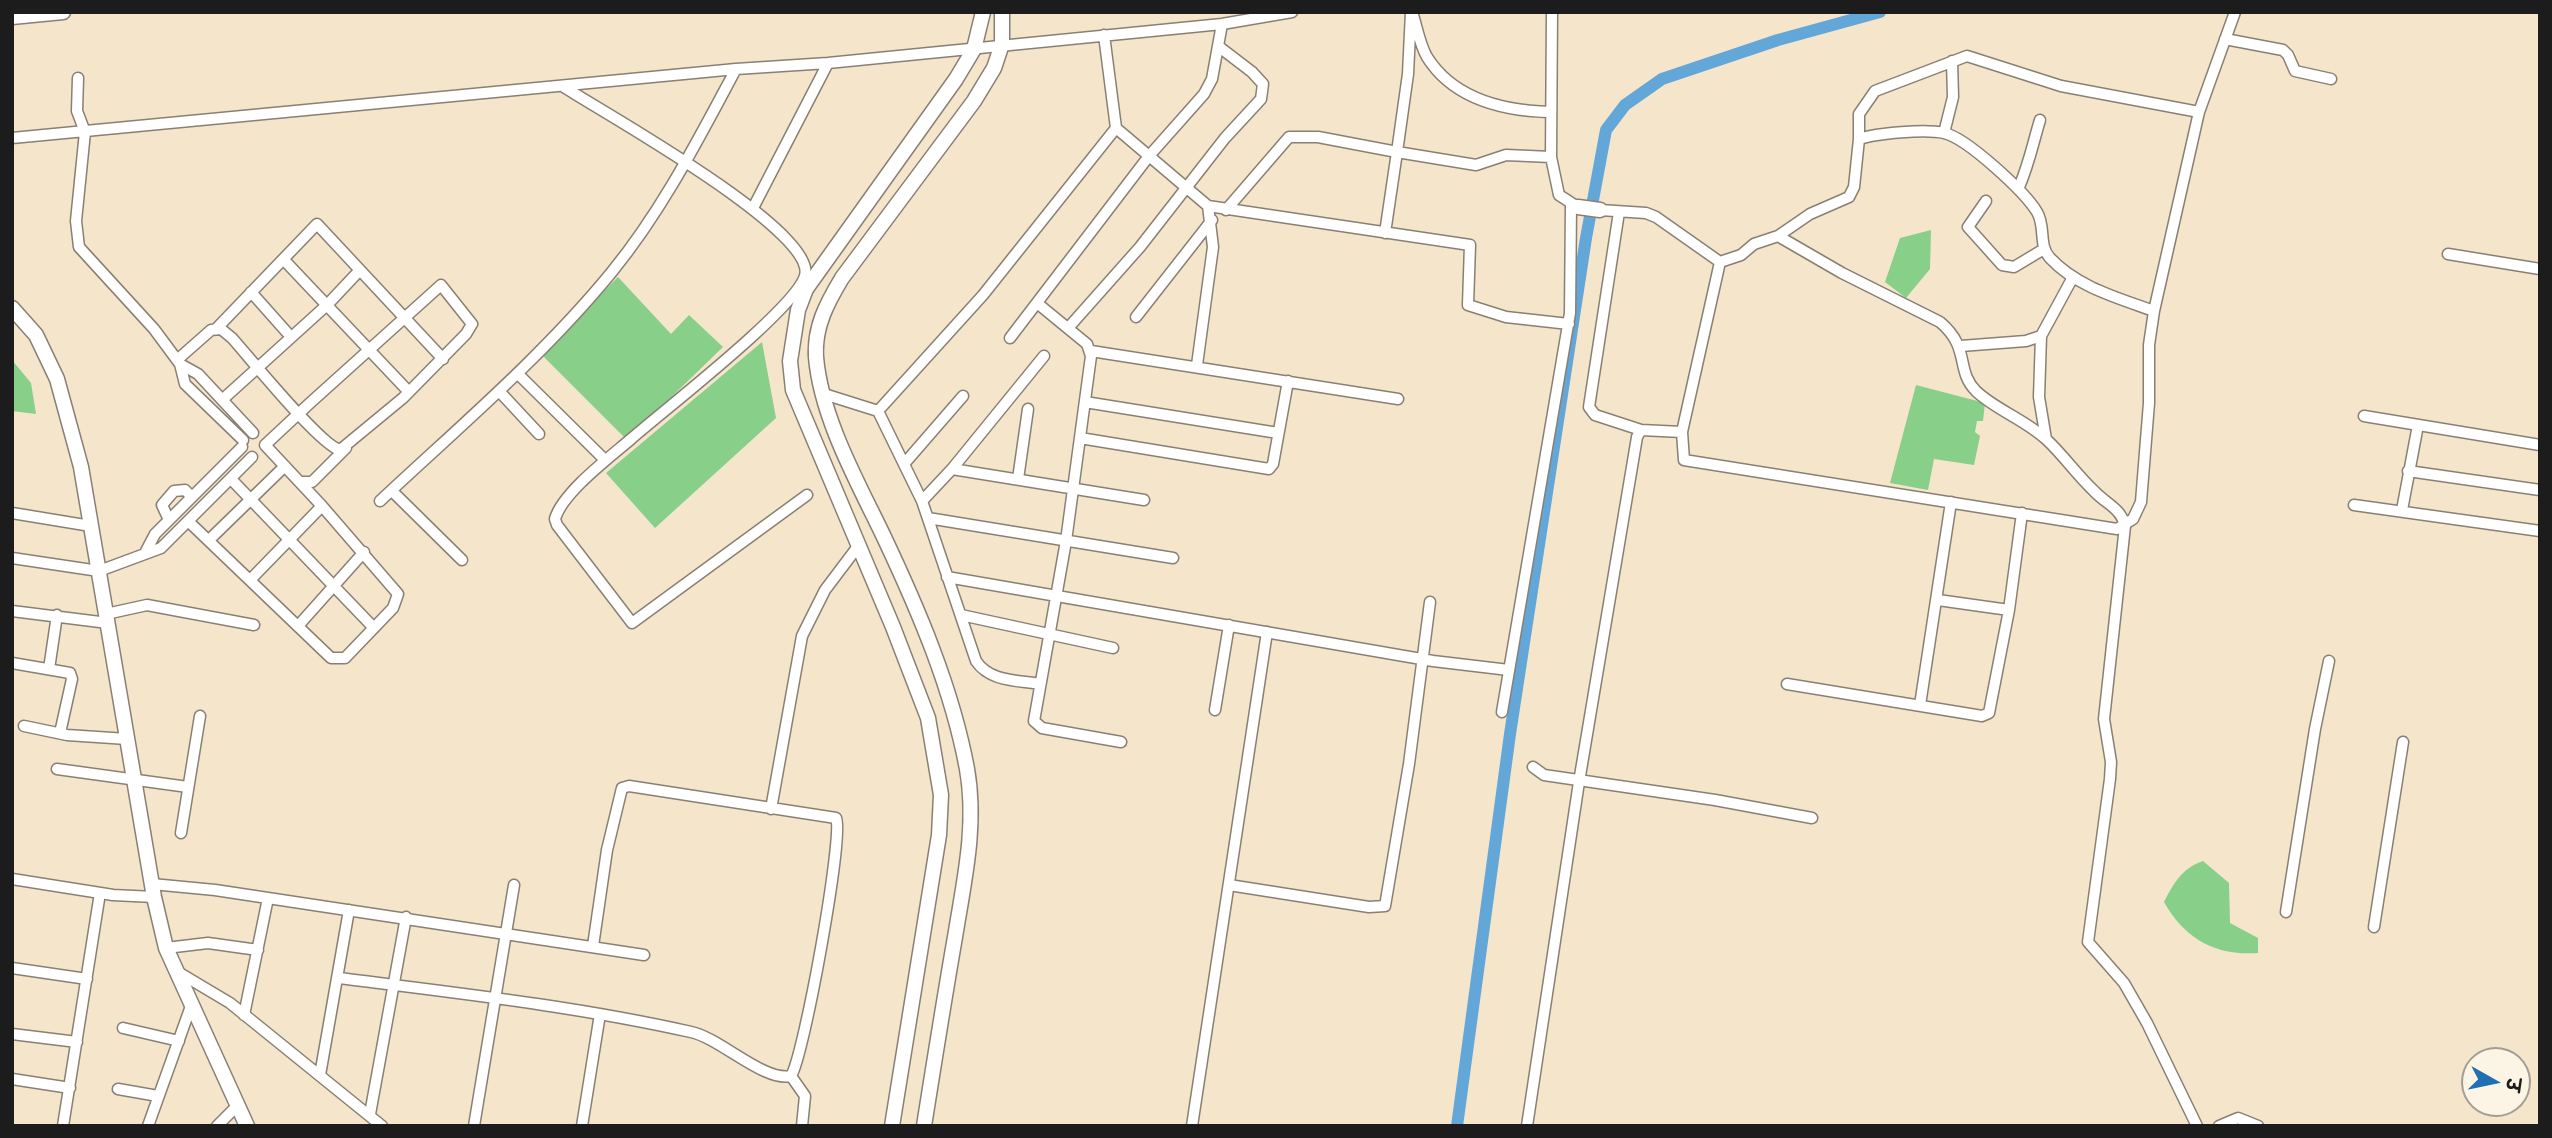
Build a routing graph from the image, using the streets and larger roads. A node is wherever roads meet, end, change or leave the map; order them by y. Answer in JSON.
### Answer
{"nodes":[{"id":1,"x":63,"y":12,"type":"edge"},
{"id":2,"x":983,"y":12,"type":"edge"},
{"id":3,"x":1002,"y":12,"type":"edge"},
{"id":4,"x":1292,"y":12,"type":"edge"},
{"id":5,"x":1411,"y":12,"type":"edge"},
{"id":6,"x":1552,"y":12,"type":"edge"},
{"id":7,"x":2235,"y":12,"type":"edge"},
{"id":8,"x":12,"y":17,"type":"edge"},
{"id":9,"x":1222,"y":24,"type":"junction"},
{"id":10,"x":1104,"y":35,"type":"junction"},
{"id":11,"x":2225,"y":39,"type":"junction"},
{"id":12,"x":1002,"y":44,"type":"junction"},
{"id":13,"x":1218,"y":46,"type":"junction"},
{"id":14,"x":974,"y":49,"type":"junction"},
{"id":15,"x":1952,"y":61,"type":"junction"},
{"id":16,"x":828,"y":63,"type":"junction"},
{"id":17,"x":736,"y":69,"type":"junction"},
{"id":18,"x":78,"y":78,"type":"dead end"},
{"id":19,"x":2331,"y":79,"type":"dead end"},
{"id":20,"x":564,"y":87,"type":"junction"},
{"id":21,"x":1551,"y":112,"type":"junction"},
{"id":22,"x":2199,"y":112,"type":"junction"},
{"id":23,"x":2040,"y":120,"type":"dead end"},
{"id":24,"x":1116,"y":128,"type":"junction"},
{"id":25,"x":85,"y":132,"type":"junction"},
{"id":26,"x":1944,"y":133,"type":"junction"},
{"id":27,"x":12,"y":138,"type":"edge"},
{"id":28,"x":1859,"y":139,"type":"junction"},
{"id":29,"x":1397,"y":152,"type":"junction"},
{"id":30,"x":1149,"y":156,"type":"junction"},
{"id":31,"x":1551,"y":157,"type":"junction"},
{"id":32,"x":687,"y":162,"type":"junction"},
{"id":33,"x":1186,"y":187,"type":"junction"},
{"id":34,"x":2019,"y":187,"type":"junction"},
{"id":35,"x":1986,"y":201,"type":"dead end"},
{"id":36,"x":1208,"y":206,"type":"junction"},
{"id":37,"x":1574,"y":206,"type":"junction"},
{"id":38,"x":754,"y":208,"type":"junction"},
{"id":39,"x":1226,"y":210,"type":"junction"},
{"id":40,"x":1601,"y":210,"type":"joint"},
{"id":41,"x":1619,"y":212,"type":"junction"},
{"id":42,"x":1212,"y":220,"type":"junction"},
{"id":43,"x":1385,"y":233,"type":"junction"},
{"id":44,"x":1778,"y":236,"type":"junction"},
{"id":45,"x":2044,"y":249,"type":"junction"},
{"id":46,"x":2448,"y":254,"type":"dead end"},
{"id":47,"x":284,"y":260,"type":"junction"},
{"id":48,"x":1720,"y":262,"type":"junction"},
{"id":49,"x":2540,"y":269,"type":"edge"},
{"id":50,"x":360,"y":270,"type":"junction"},
{"id":51,"x":2073,"y":277,"type":"junction"},
{"id":52,"x":251,"y":292,"type":"junction"},
{"id":53,"x":1037,"y":303,"type":"junction"},
{"id":54,"x":327,"y":305,"type":"junction"},
{"id":55,"x":12,"y":308,"type":"edge"},
{"id":56,"x":2154,"y":311,"type":"junction"},
{"id":57,"x":404,"y":317,"type":"junction"},
{"id":58,"x":1136,"y":317,"type":"dead end"},
{"id":59,"x":1569,"y":324,"type":"junction"},
{"id":60,"x":1069,"y":327,"type":"junction"},
{"id":61,"x":216,"y":329,"type":"junction"},
{"id":62,"x":2041,"y":336,"type":"junction"},
{"id":63,"x":291,"y":337,"type":"junction"},
{"id":64,"x":1010,"y":338,"type":"dead end"},
{"id":65,"x":1961,"y":346,"type":"junction"},
{"id":66,"x":368,"y":349,"type":"junction"},
{"id":67,"x":1091,"y":351,"type":"junction"},
{"id":68,"x":1044,"y":356,"type":"dead end"},
{"id":69,"x":443,"y":359,"type":"junction"},
{"id":70,"x":178,"y":362,"type":"junction"},
{"id":71,"x":1197,"y":365,"type":"junction"},
{"id":72,"x":258,"y":367,"type":"junction"},
{"id":73,"x":518,"y":374,"type":"junction"},
{"id":74,"x":1288,"y":381,"type":"junction"},
{"id":75,"x":499,"y":391,"type":"junction"},
{"id":76,"x":409,"y":392,"type":"junction"},
{"id":77,"x":824,"y":394,"type":"junction"},
{"id":78,"x":963,"y":396,"type":"dead end"},
{"id":79,"x":1398,"y":399,"type":"dead end"},
{"id":80,"x":222,"y":400,"type":"junction"},
{"id":81,"x":1085,"y":402,"type":"junction"},
{"id":82,"x":1028,"y":409,"type":"dead end"},
{"id":83,"x":878,"y":411,"type":"junction"},
{"id":84,"x":300,"y":413,"type":"junction"},
{"id":85,"x":2364,"y":416,"type":"dead end"},
{"id":86,"x":2418,"y":425,"type":"junction"},
{"id":87,"x":1641,"y":430,"type":"junction"},
{"id":88,"x":1682,"y":432,"type":"junction"},
{"id":89,"x":1278,"y":433,"type":"junction"},
{"id":90,"x":539,"y":434,"type":"dead end"},
{"id":91,"x":1080,"y":438,"type":"junction"},
{"id":92,"x":2046,"y":439,"type":"junction"},
{"id":93,"x":246,"y":440,"type":"junction"},
{"id":94,"x":265,"y":445,"type":"junction"},
{"id":95,"x":2540,"y":445,"type":"edge"},
{"id":96,"x":346,"y":448,"type":"junction"},
{"id":97,"x":252,"y":457,"type":"junction"},
{"id":98,"x":605,"y":460,"type":"junction"},
{"id":99,"x":904,"y":464,"type":"junction"},
{"id":100,"x":285,"y":466,"type":"junction"},
{"id":101,"x":953,"y":469,"type":"junction"},
{"id":102,"x":2408,"y":471,"type":"junction"},
{"id":103,"x":231,"y":479,"type":"junction"},
{"id":104,"x":1018,"y":479,"type":"junction"},
{"id":105,"x":300,"y":482,"type":"junction"},
{"id":106,"x":1074,"y":488,"type":"junction"},
{"id":107,"x":2540,"y":490,"type":"edge"},
{"id":108,"x":392,"y":491,"type":"junction"},
{"id":109,"x":807,"y":495,"type":"dead end"},
{"id":110,"x":192,"y":497,"type":"junction"},
{"id":111,"x":250,"y":500,"type":"junction"},
{"id":112,"x":1144,"y":500,"type":"dead end"},
{"id":113,"x":380,"y":501,"type":"dead end"},
{"id":114,"x":922,"y":501,"type":"junction"},
{"id":115,"x":1951,"y":502,"type":"junction"},
{"id":116,"x":2354,"y":505,"type":"dead end"},
{"id":117,"x":322,"y":506,"type":"junction"},
{"id":118,"x":2402,"y":510,"type":"junction"},
{"id":119,"x":12,"y":513,"type":"edge"},
{"id":120,"x":2022,"y":513,"type":"junction"},
{"id":121,"x":928,"y":518,"type":"junction"},
{"id":122,"x":168,"y":521,"type":"junction"},
{"id":123,"x":188,"y":521,"type":"junction"},
{"id":124,"x":91,"y":526,"type":"junction"},
{"id":125,"x":2125,"y":526,"type":"junction"},
{"id":126,"x":2540,"y":531,"type":"edge"},
{"id":127,"x":176,"y":534,"type":"junction"},
{"id":128,"x":209,"y":540,"type":"junction"},
{"id":129,"x":289,"y":540,"type":"junction"},
{"id":130,"x":1066,"y":541,"type":"junction"},
{"id":131,"x":859,"y":545,"type":"junction"},
{"id":132,"x":146,"y":551,"type":"junction"},
{"id":133,"x":364,"y":552,"type":"junction"},
{"id":134,"x":12,"y":558,"type":"edge"},
{"id":135,"x":1173,"y":558,"type":"dead end"},
{"id":136,"x":462,"y":560,"type":"dead end"},
{"id":137,"x":99,"y":571,"type":"junction"},
{"id":138,"x":947,"y":577,"type":"junction"},
{"id":139,"x":251,"y":579,"type":"junction"},
{"id":140,"x":334,"y":586,"type":"junction"},
{"id":141,"x":1056,"y":595,"type":"junction"},
{"id":142,"x":1938,"y":600,"type":"junction"},
{"id":143,"x":1430,"y":602,"type":"dead end"},
{"id":144,"x":2009,"y":610,"type":"junction"},
{"id":145,"x":12,"y":611,"type":"edge"},
{"id":146,"x":57,"y":615,"type":"junction"},
{"id":147,"x":961,"y":615,"type":"junction"},
{"id":148,"x":107,"y":619,"type":"junction"},
{"id":149,"x":254,"y":625,"type":"dead end"},
{"id":150,"x":1228,"y":625,"type":"junction"},
{"id":151,"x":298,"y":626,"type":"junction"},
{"id":152,"x":374,"y":628,"type":"junction"},
{"id":153,"x":1267,"y":632,"type":"junction"},
{"id":154,"x":1049,"y":634,"type":"junction"},
{"id":155,"x":1113,"y":648,"type":"dead end"},
{"id":156,"x":1423,"y":660,"type":"junction"},
{"id":157,"x":2329,"y":662,"type":"dead end"},
{"id":158,"x":12,"y":663,"type":"edge"},
{"id":159,"x":49,"y":669,"type":"junction"},
{"id":160,"x":1509,"y":670,"type":"junction"},
{"id":161,"x":1040,"y":684,"type":"junction"},
{"id":162,"x":1787,"y":684,"type":"dead end"},
{"id":163,"x":1920,"y":705,"type":"junction"},
{"id":164,"x":1215,"y":710,"type":"dead end"},
{"id":165,"x":1502,"y":712,"type":"dead end"},
{"id":166,"x":200,"y":716,"type":"dead end"},
{"id":167,"x":24,"y":726,"type":"dead end"},
{"id":168,"x":60,"y":733,"type":"junction"},
{"id":169,"x":127,"y":738,"type":"junction"},
{"id":170,"x":1121,"y":742,"type":"dead end"},
{"id":171,"x":2403,"y":742,"type":"dead end"},
{"id":172,"x":1533,"y":766,"type":"dead end"},
{"id":173,"x":57,"y":769,"type":"dead end"},
{"id":174,"x":134,"y":779,"type":"junction"},
{"id":175,"x":1579,"y":782,"type":"junction"},
{"id":176,"x":188,"y":787,"type":"junction"},
{"id":177,"x":771,"y":809,"type":"junction"},
{"id":178,"x":1812,"y":818,"type":"dead end"},
{"id":179,"x":181,"y":833,"type":"dead end"},
{"id":180,"x":12,"y":879,"type":"edge"},
{"id":181,"x":514,"y":885,"type":"dead end"},
{"id":182,"x":1229,"y":885,"type":"junction"},
{"id":183,"x":153,"y":891,"type":"junction"},
{"id":184,"x":100,"y":893,"type":"junction"},
{"id":185,"x":268,"y":898,"type":"junction"},
{"id":186,"x":349,"y":910,"type":"junction"},
{"id":187,"x":2286,"y":912,"type":"dead end"},
{"id":188,"x":406,"y":917,"type":"junction"},
{"id":189,"x":2374,"y":927,"type":"dead end"},
{"id":190,"x":507,"y":933,"type":"junction"},
{"id":191,"x":593,"y":946,"type":"junction"},
{"id":192,"x":166,"y":948,"type":"junction"},
{"id":193,"x":258,"y":950,"type":"junction"},
{"id":194,"x":644,"y":955,"type":"dead end"},
{"id":195,"x":12,"y":968,"type":"edge"},
{"id":196,"x":176,"y":971,"type":"junction"},
{"id":197,"x":339,"y":978,"type":"junction"},
{"id":198,"x":87,"y":979,"type":"junction"},
{"id":199,"x":393,"y":985,"type":"junction"},
{"id":200,"x":496,"y":1000,"type":"junction"},
{"id":201,"x":191,"y":1006,"type":"junction"},
{"id":202,"x":600,"y":1014,"type":"junction"},
{"id":203,"x":244,"y":1015,"type":"junction"},
{"id":204,"x":123,"y":1028,"type":"dead end"},
{"id":205,"x":12,"y":1034,"type":"edge"},
{"id":206,"x":179,"y":1041,"type":"junction"},
{"id":207,"x":77,"y":1042,"type":"junction"},
{"id":208,"x":320,"y":1075,"type":"junction"},
{"id":209,"x":791,"y":1076,"type":"junction"},
{"id":210,"x":12,"y":1079,"type":"edge"},
{"id":211,"x":70,"y":1088,"type":"junction"},
{"id":212,"x":118,"y":1089,"type":"dead end"},
{"id":213,"x":158,"y":1096,"type":"junction"},
{"id":214,"x":238,"y":1105,"type":"junction"},
{"id":215,"x":370,"y":1114,"type":"junction"},
{"id":216,"x":64,"y":1126,"type":"edge"},
{"id":217,"x":148,"y":1126,"type":"edge"},
{"id":218,"x":217,"y":1126,"type":"edge"},
{"id":219,"x":247,"y":1126,"type":"edge"},
{"id":220,"x":382,"y":1126,"type":"edge"},
{"id":221,"x":474,"y":1126,"type":"edge"},
{"id":222,"x":582,"y":1126,"type":"edge"},
{"id":223,"x":802,"y":1126,"type":"edge"},
{"id":224,"x":892,"y":1126,"type":"edge"},
{"id":225,"x":923,"y":1126,"type":"edge"},
{"id":226,"x":1192,"y":1126,"type":"edge"},
{"id":227,"x":1527,"y":1126,"type":"edge"},
{"id":228,"x":2197,"y":1126,"type":"edge"},
{"id":229,"x":2219,"y":1126,"type":"edge"},
{"id":230,"x":2258,"y":1126,"type":"edge"}],
"edges":[{"from":1,"to":8,"type":"street"},
{"from":2,"to":14,"type":"street"},
{"from":3,"to":12,"type":"street"},
{"from":4,"to":9,"type":"street"},
{"from":5,"to":21,"type":"street"},
{"from":5,"to":29,"type":"street"},
{"from":6,"to":21,"type":"street"},
{"from":7,"to":11,"type":"street"},
{"from":9,"to":10,"type":"street"},
{"from":9,"to":13,"type":"street"},
{"from":10,"to":12,"type":"street"},
{"from":10,"to":24,"type":"street"},
{"from":11,"to":19,"type":"street"},
{"from":11,"to":22,"type":"street"},
{"from":12,"to":14,"type":"street"},
{"from":12,"to":77,"type":"street"},
{"from":13,"to":30,"type":"street"},
{"from":13,"to":33,"type":"street"},
{"from":14,"to":16,"type":"street"},
{"from":14,"to":131,"type":"street"},
{"from":15,"to":22,"type":"street"},
{"from":15,"to":26,"type":"street"},
{"from":15,"to":28,"type":"street"},
{"from":16,"to":17,"type":"street"},
{"from":16,"to":38,"type":"street"},
{"from":17,"to":20,"type":"street"},
{"from":17,"to":32,"type":"street"},
{"from":18,"to":25,"type":"street"},
{"from":20,"to":25,"type":"street"},
{"from":20,"to":32,"type":"street"},
{"from":21,"to":31,"type":"street"},
{"from":22,"to":56,"type":"street"},
{"from":23,"to":34,"type":"street"},
{"from":24,"to":30,"type":"street"},
{"from":24,"to":83,"type":"street"},
{"from":25,"to":27,"type":"street"},
{"from":25,"to":70,"type":"street"},
{"from":26,"to":28,"type":"street"},
{"from":26,"to":34,"type":"street"},
{"from":28,"to":44,"type":"street"},
{"from":29,"to":31,"type":"street"},
{"from":29,"to":39,"type":"street"},
{"from":29,"to":43,"type":"street"},
{"from":30,"to":33,"type":"street"},
{"from":30,"to":53,"type":"street"},
{"from":31,"to":37,"type":"street"},
{"from":32,"to":38,"type":"street"},
{"from":32,"to":73,"type":"street"},
{"from":33,"to":36,"type":"street"},
{"from":33,"to":60,"type":"street"},
{"from":34,"to":45,"type":"street"},
{"from":35,"to":45,"type":"street"},
{"from":36,"to":39,"type":"street"},
{"from":36,"to":42,"type":"street"},
{"from":37,"to":40,"type":"street"},
{"from":37,"to":59,"type":"street"},
{"from":38,"to":98,"type":"street"},
{"from":39,"to":43,"type":"street"},
{"from":40,"to":41,"type":"street"},
{"from":41,"to":48,"type":"street"},
{"from":41,"to":87,"type":"street"},
{"from":42,"to":58,"type":"street"},
{"from":42,"to":71,"type":"street"},
{"from":43,"to":59,"type":"street"},
{"from":44,"to":48,"type":"street"},
{"from":44,"to":65,"type":"street"},
{"from":45,"to":51,"type":"street"},
{"from":46,"to":49,"type":"street"},
{"from":47,"to":50,"type":"street"},
{"from":47,"to":52,"type":"street"},
{"from":47,"to":54,"type":"street"},
{"from":48,"to":88,"type":"street"},
{"from":50,"to":54,"type":"street"},
{"from":50,"to":57,"type":"street"},
{"from":51,"to":56,"type":"street"},
{"from":51,"to":62,"type":"street"},
{"from":52,"to":61,"type":"street"},
{"from":52,"to":63,"type":"street"},
{"from":53,"to":60,"type":"street"},
{"from":53,"to":64,"type":"street"},
{"from":54,"to":63,"type":"street"},
{"from":54,"to":66,"type":"street"},
{"from":55,"to":124,"type":"street"},
{"from":56,"to":125,"type":"street"},
{"from":57,"to":66,"type":"street"},
{"from":57,"to":69,"type":"street"},
{"from":57,"to":69,"type":"street"},
{"from":59,"to":160,"type":"street"},
{"from":60,"to":67,"type":"street"},
{"from":61,"to":70,"type":"street"},
{"from":61,"to":72,"type":"street"},
{"from":62,"to":65,"type":"street"},
{"from":62,"to":92,"type":"street"},
{"from":63,"to":72,"type":"street"},
{"from":65,"to":92,"type":"street"},
{"from":66,"to":76,"type":"street"},
{"from":66,"to":84,"type":"street"},
{"from":67,"to":71,"type":"street"},
{"from":67,"to":81,"type":"street"},
{"from":68,"to":101,"type":"street"},
{"from":69,"to":76,"type":"street"},
{"from":70,"to":80,"type":"street"},
{"from":70,"to":93,"type":"street"},
{"from":71,"to":74,"type":"street"},
{"from":72,"to":80,"type":"street"},
{"from":72,"to":84,"type":"street"},
{"from":73,"to":75,"type":"street"},
{"from":73,"to":98,"type":"street"},
{"from":74,"to":79,"type":"street"},
{"from":74,"to":89,"type":"street"},
{"from":75,"to":90,"type":"street"},
{"from":75,"to":108,"type":"street"},
{"from":76,"to":96,"type":"street"},
{"from":77,"to":83,"type":"street"},
{"from":77,"to":225,"type":"street"},
{"from":78,"to":99,"type":"street"},
{"from":80,"to":93,"type":"street"},
{"from":81,"to":89,"type":"street"},
{"from":81,"to":91,"type":"street"},
{"from":82,"to":104,"type":"street"},
{"from":83,"to":99,"type":"street"},
{"from":84,"to":94,"type":"street"},
{"from":84,"to":96,"type":"street"},
{"from":85,"to":86,"type":"street"},
{"from":86,"to":95,"type":"street"},
{"from":86,"to":102,"type":"street"},
{"from":87,"to":88,"type":"street"},
{"from":87,"to":175,"type":"street"},
{"from":88,"to":115,"type":"street"},
{"from":89,"to":91,"type":"street"},
{"from":91,"to":106,"type":"street"},
{"from":92,"to":125,"type":"street"},
{"from":93,"to":94,"type":"street"},
{"from":93,"to":97,"type":"street"},
{"from":93,"to":110,"type":"street"},
{"from":94,"to":97,"type":"street"},
{"from":94,"to":100,"type":"street"},
{"from":96,"to":105,"type":"street"},
{"from":97,"to":103,"type":"street"},
{"from":98,"to":109,"type":"street"},
{"from":99,"to":114,"type":"street"},
{"from":100,"to":105,"type":"street"},
{"from":100,"to":111,"type":"street"},
{"from":101,"to":104,"type":"street"},
{"from":101,"to":114,"type":"street"},
{"from":102,"to":107,"type":"street"},
{"from":102,"to":118,"type":"street"},
{"from":103,"to":111,"type":"street"},
{"from":103,"to":123,"type":"street"},
{"from":104,"to":106,"type":"street"},
{"from":105,"to":117,"type":"street"},
{"from":106,"to":112,"type":"street"},
{"from":106,"to":130,"type":"street"},
{"from":108,"to":113,"type":"street"},
{"from":108,"to":136,"type":"street"},
{"from":110,"to":122,"type":"street"},
{"from":110,"to":122,"type":"street"},
{"from":111,"to":128,"type":"street"},
{"from":111,"to":129,"type":"street"},
{"from":114,"to":121,"type":"street"},
{"from":115,"to":120,"type":"street"},
{"from":115,"to":142,"type":"street"},
{"from":116,"to":118,"type":"street"},
{"from":117,"to":129,"type":"street"},
{"from":117,"to":133,"type":"street"},
{"from":118,"to":126,"type":"street"},
{"from":119,"to":124,"type":"street"},
{"from":120,"to":125,"type":"street"},
{"from":120,"to":144,"type":"street"},
{"from":121,"to":130,"type":"street"},
{"from":121,"to":138,"type":"street"},
{"from":122,"to":127,"type":"street"},
{"from":122,"to":132,"type":"street"},
{"from":123,"to":127,"type":"street"},
{"from":123,"to":128,"type":"street"},
{"from":124,"to":137,"type":"street"},
{"from":125,"to":228,"type":"street"},
{"from":127,"to":132,"type":"street"},
{"from":128,"to":139,"type":"street"},
{"from":129,"to":139,"type":"street"},
{"from":129,"to":140,"type":"street"},
{"from":130,"to":135,"type":"street"},
{"from":130,"to":141,"type":"street"},
{"from":131,"to":177,"type":"street"},
{"from":131,"to":224,"type":"street"},
{"from":132,"to":137,"type":"street"},
{"from":133,"to":140,"type":"street"},
{"from":133,"to":152,"type":"street"},
{"from":134,"to":137,"type":"street"},
{"from":137,"to":148,"type":"street"},
{"from":138,"to":141,"type":"street"},
{"from":138,"to":147,"type":"street"},
{"from":139,"to":151,"type":"street"},
{"from":140,"to":151,"type":"street"},
{"from":140,"to":152,"type":"street"},
{"from":141,"to":150,"type":"street"},
{"from":141,"to":154,"type":"street"},
{"from":142,"to":144,"type":"street"},
{"from":142,"to":163,"type":"street"},
{"from":143,"to":156,"type":"street"},
{"from":144,"to":163,"type":"street"},
{"from":145,"to":146,"type":"street"},
{"from":146,"to":148,"type":"street"},
{"from":146,"to":159,"type":"street"},
{"from":147,"to":154,"type":"street"},
{"from":147,"to":161,"type":"street"},
{"from":148,"to":149,"type":"street"},
{"from":148,"to":169,"type":"street"},
{"from":150,"to":153,"type":"street"},
{"from":150,"to":164,"type":"street"},
{"from":151,"to":152,"type":"street"},
{"from":153,"to":156,"type":"street"},
{"from":153,"to":182,"type":"street"},
{"from":154,"to":155,"type":"street"},
{"from":154,"to":161,"type":"street"},
{"from":156,"to":160,"type":"street"},
{"from":156,"to":182,"type":"street"},
{"from":157,"to":187,"type":"street"},
{"from":158,"to":159,"type":"street"},
{"from":159,"to":168,"type":"street"},
{"from":160,"to":165,"type":"street"},
{"from":161,"to":170,"type":"street"},
{"from":162,"to":163,"type":"street"},
{"from":166,"to":176,"type":"street"},
{"from":167,"to":168,"type":"street"},
{"from":168,"to":169,"type":"street"},
{"from":169,"to":174,"type":"street"},
{"from":171,"to":189,"type":"street"},
{"from":172,"to":175,"type":"street"},
{"from":173,"to":174,"type":"street"},
{"from":174,"to":176,"type":"street"},
{"from":174,"to":183,"type":"street"},
{"from":175,"to":178,"type":"street"},
{"from":175,"to":227,"type":"street"},
{"from":176,"to":179,"type":"street"},
{"from":177,"to":191,"type":"street"},
{"from":177,"to":209,"type":"street"},
{"from":180,"to":184,"type":"street"},
{"from":181,"to":190,"type":"street"},
{"from":182,"to":226,"type":"street"},
{"from":183,"to":184,"type":"street"},
{"from":183,"to":185,"type":"street"},
{"from":183,"to":192,"type":"street"},
{"from":184,"to":198,"type":"street"},
{"from":185,"to":186,"type":"street"},
{"from":185,"to":193,"type":"street"},
{"from":186,"to":188,"type":"street"},
{"from":186,"to":197,"type":"street"},
{"from":188,"to":190,"type":"street"},
{"from":188,"to":199,"type":"street"},
{"from":190,"to":191,"type":"street"},
{"from":190,"to":200,"type":"street"},
{"from":191,"to":194,"type":"street"},
{"from":192,"to":193,"type":"street"},
{"from":192,"to":196,"type":"street"},
{"from":193,"to":203,"type":"street"},
{"from":195,"to":198,"type":"street"},
{"from":196,"to":201,"type":"street"},
{"from":196,"to":203,"type":"street"},
{"from":197,"to":199,"type":"street"},
{"from":197,"to":208,"type":"street"},
{"from":198,"to":207,"type":"street"},
{"from":199,"to":200,"type":"street"},
{"from":199,"to":215,"type":"street"},
{"from":200,"to":202,"type":"street"},
{"from":200,"to":221,"type":"street"},
{"from":201,"to":206,"type":"street"},
{"from":201,"to":214,"type":"street"},
{"from":202,"to":209,"type":"street"},
{"from":202,"to":222,"type":"street"},
{"from":203,"to":208,"type":"street"},
{"from":204,"to":206,"type":"street"},
{"from":205,"to":207,"type":"street"},
{"from":206,"to":213,"type":"street"},
{"from":207,"to":211,"type":"street"},
{"from":208,"to":215,"type":"street"},
{"from":209,"to":223,"type":"street"},
{"from":210,"to":211,"type":"street"},
{"from":211,"to":216,"type":"street"},
{"from":212,"to":213,"type":"street"},
{"from":213,"to":217,"type":"street"},
{"from":214,"to":218,"type":"street"},
{"from":214,"to":219,"type":"street"},
{"from":215,"to":220,"type":"street"},
{"from":229,"to":230,"type":"street"}]}
